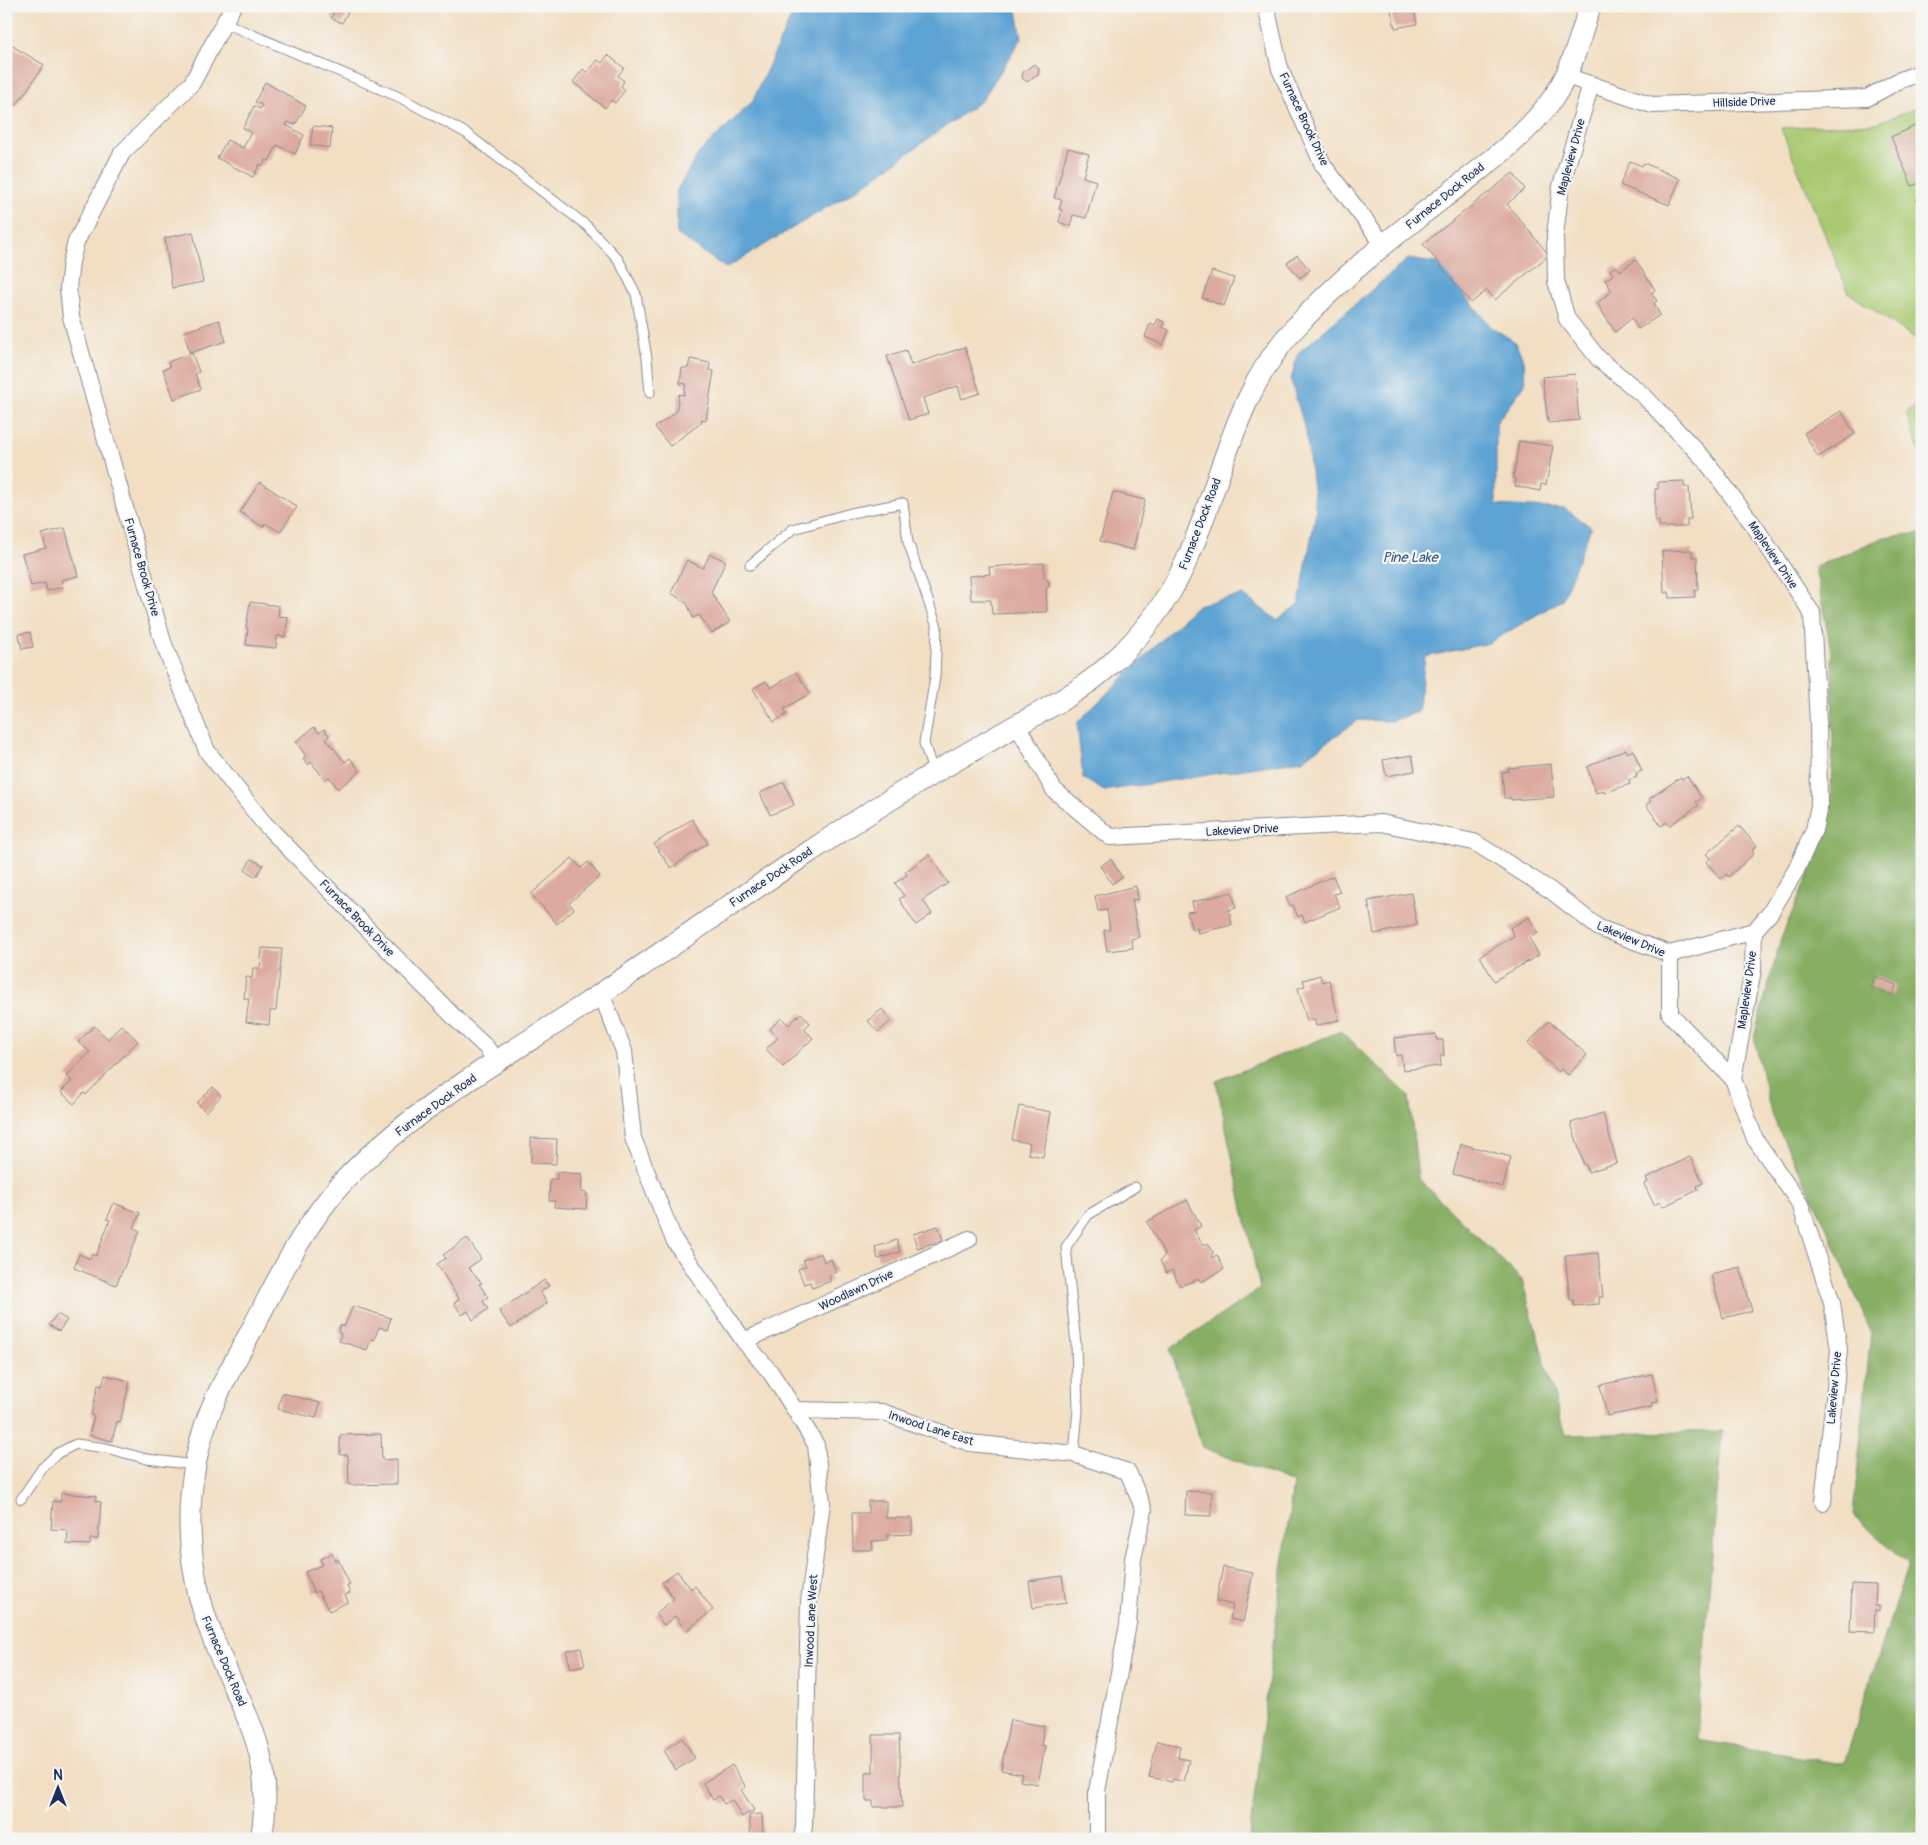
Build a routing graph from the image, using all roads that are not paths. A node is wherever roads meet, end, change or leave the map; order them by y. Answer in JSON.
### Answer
{"nodes":[{"id":1,"x":233,"y":6,"type":"edge"},
{"id":2,"x":1266,"y":6,"type":"edge"},
{"id":3,"x":1590,"y":6,"type":"edge"},
{"id":4,"x":225,"y":23,"type":"junction"},
{"id":5,"x":1922,"y":72,"type":"edge"},
{"id":6,"x":1566,"y":76,"type":"junction"},
{"id":7,"x":1591,"y":84,"type":"junction"},
{"id":8,"x":1384,"y":245,"type":"junction"},
{"id":9,"x":650,"y":393,"type":"dead end"},
{"id":10,"x":750,"y":565,"type":"dead end"},
{"id":11,"x":1017,"y":725,"type":"junction"},
{"id":12,"x":934,"y":774,"type":"junction"},
{"id":13,"x":1754,"y":931,"type":"junction"},
{"id":14,"x":1670,"y":954,"type":"junction"},
{"id":15,"x":601,"y":993,"type":"junction"},
{"id":16,"x":497,"y":1062,"type":"junction"},
{"id":17,"x":1732,"y":1079,"type":"junction"},
{"id":18,"x":1135,"y":1187,"type":"dead end"},
{"id":19,"x":969,"y":1239,"type":"dead end"},
{"id":20,"x":744,"y":1342,"type":"junction"},
{"id":21,"x":796,"y":1410,"type":"junction"},
{"id":22,"x":1074,"y":1454,"type":"junction"},
{"id":23,"x":194,"y":1465,"type":"junction"},
{"id":24,"x":21,"y":1499,"type":"dead end"},
{"id":25,"x":1823,"y":1502,"type":"dead end"},
{"id":26,"x":261,"y":1839,"type":"edge"},
{"id":27,"x":802,"y":1839,"type":"edge"},
{"id":28,"x":1097,"y":1839,"type":"edge"}],
"edges":[{"from":1,"to":4,"type":"street","name":"Furnace Brook Drive"},
{"from":2,"to":8,"type":"street","name":"Furnace Brook Drive"},
{"from":3,"to":6,"type":"street","name":"Furnace Dock Road"},
{"from":4,"to":9,"type":"lane"},
{"from":4,"to":16,"type":"street","name":"Furnace Brook Drive"},
{"from":5,"to":7,"type":"street","name":"Hillside Drive"},
{"from":6,"to":7,"type":"street","name":"Hillside Drive"},
{"from":6,"to":8,"type":"street","name":"Furnace Dock Road"},
{"from":7,"to":13,"type":"street","name":"Mapleview Drive"},
{"from":8,"to":11,"type":"street","name":"Furnace Dock Road"},
{"from":10,"to":12,"type":"lane"},
{"from":11,"to":12,"type":"street","name":"Furnace Dock Road"},
{"from":11,"to":14,"type":"street","name":"Lakeview Drive"},
{"from":12,"to":15,"type":"street","name":"Furnace Dock Road"},
{"from":13,"to":14,"type":"street"},
{"from":13,"to":17,"type":"street","name":"Mapleview Drive"},
{"from":14,"to":17,"type":"street","name":"Lakeview Drive"},
{"from":15,"to":16,"type":"street","name":"Furnace Dock Road"},
{"from":15,"to":20,"type":"street"},
{"from":16,"to":23,"type":"street","name":"Furnace Dock Road"},
{"from":17,"to":25,"type":"street","name":"Lakeview Drive"},
{"from":18,"to":22,"type":"lane"},
{"from":19,"to":20,"type":"street","name":"Woodlawn Drive"},
{"from":20,"to":21,"type":"street"},
{"from":21,"to":22,"type":"street","name":"Inwood Lane East"},
{"from":21,"to":27,"type":"street","name":"Inwood Lane West"},
{"from":22,"to":28,"type":"street","name":"Inwood Lane East"},
{"from":23,"to":24,"type":"lane"},
{"from":23,"to":26,"type":"street","name":"Furnace Dock Road"}]}
